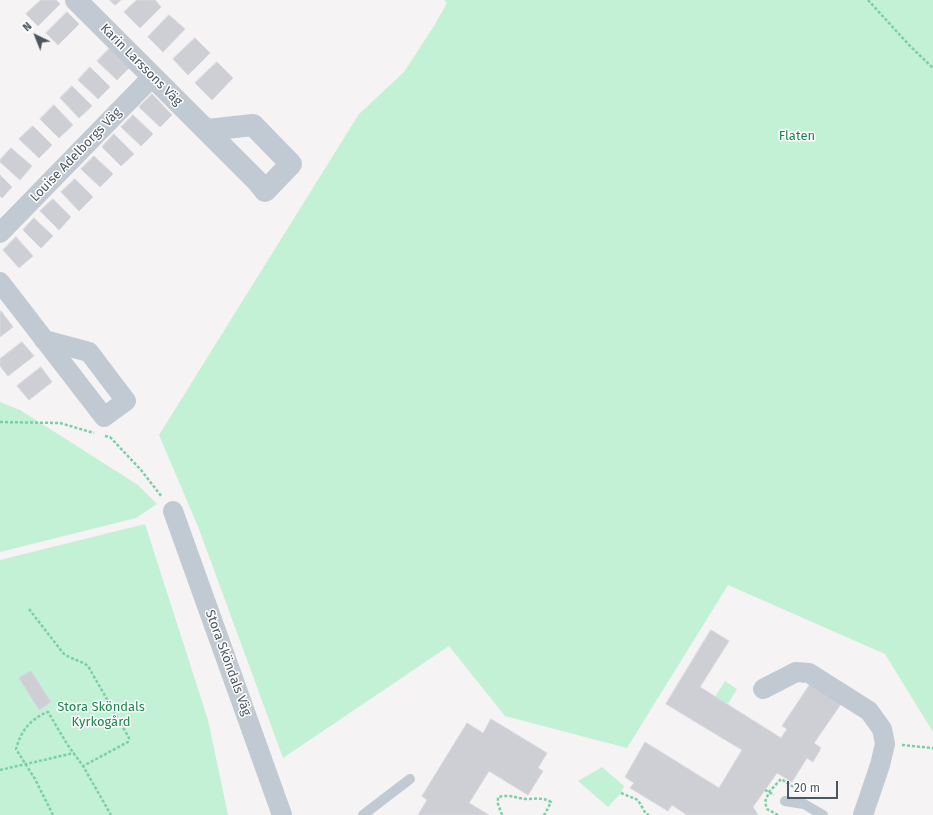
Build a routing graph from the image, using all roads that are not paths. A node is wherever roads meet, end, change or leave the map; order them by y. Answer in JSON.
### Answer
{"nodes":[{"id":1,"x":76,"y":0,"type":"edge"},
{"id":2,"x":153,"y":76,"type":"junction"},
{"id":3,"x":206,"y":130,"type":"dead end"},
{"id":4,"x":0,"y":233,"type":"edge"},
{"id":5,"x":0,"y":282,"type":"edge"},
{"id":6,"x":44,"y":340,"type":"dead end"},
{"id":7,"x":173,"y":511,"type":"road end"},
{"id":8,"x":763,"y":689,"type":"dead end"},
{"id":9,"x":410,"y":779,"type":"dead end"},
{"id":10,"x":785,"y":801,"type":"dead end"},
{"id":11,"x":282,"y":815,"type":"edge"},
{"id":12,"x":363,"y":815,"type":"edge"},
{"id":13,"x":823,"y":815,"type":"edge"},
{"id":14,"x":863,"y":815,"type":"edge"}],
"edges":[{"from":1,"to":2,"type":"street","name":"Karin Larssons Väg"},
{"from":2,"to":3,"type":"street","name":"Karin Larssons Väg"},
{"from":2,"to":4,"type":"street","name":"Louise Adelborgs Väg"},
{"from":5,"to":6,"type":"street"},
{"from":7,"to":11,"type":"street","name":"Stora Sköndals Väg"},
{"from":8,"to":14,"type":"street"},
{"from":9,"to":12,"type":"lane"},
{"from":10,"to":13,"type":"lane"}]}
